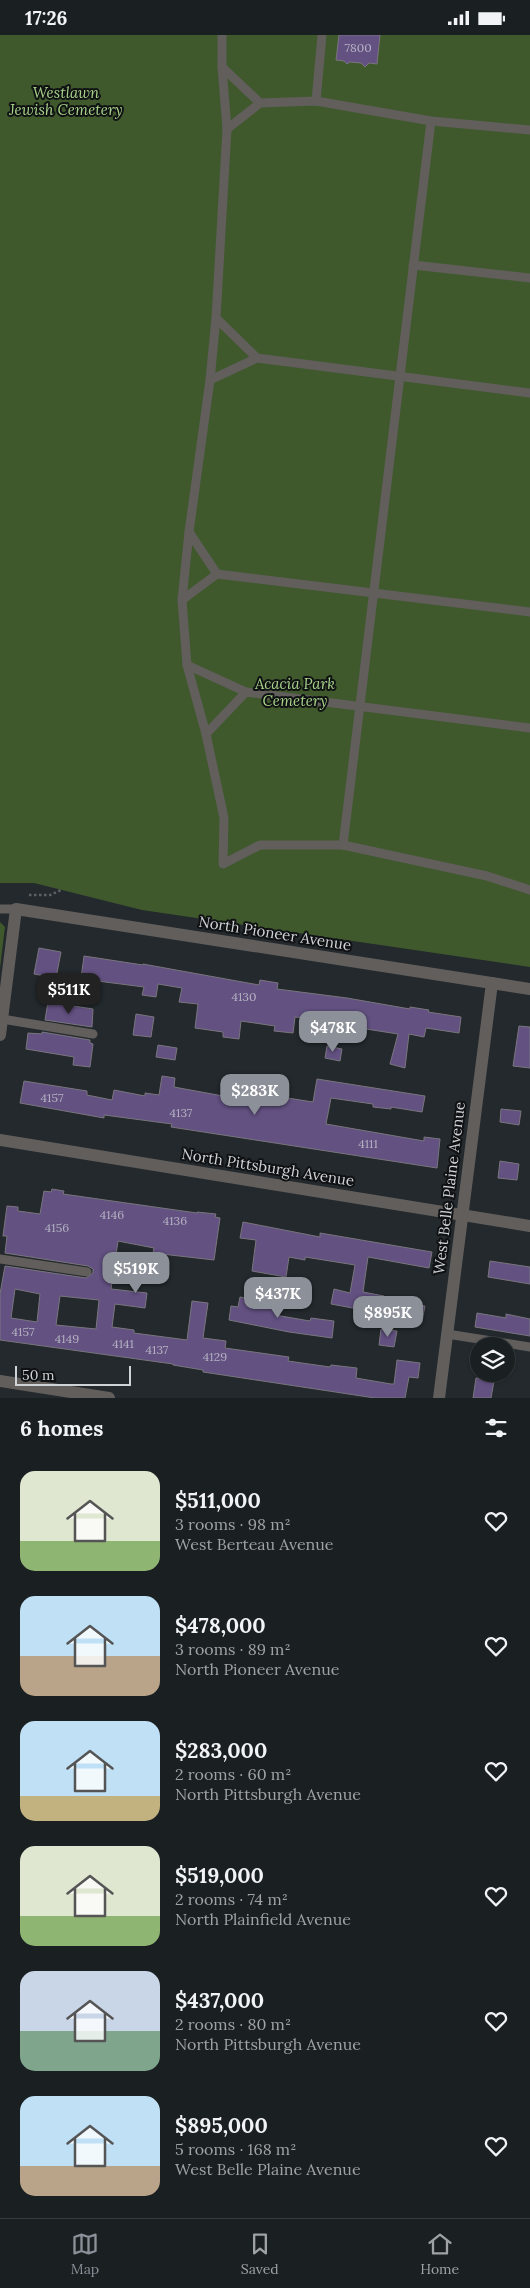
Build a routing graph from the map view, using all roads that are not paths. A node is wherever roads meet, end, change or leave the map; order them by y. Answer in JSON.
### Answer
{"nodes":[{"id":1,"x":222,"y":35,"type":"edge"},
{"id":2,"x":322,"y":35,"type":"edge"},
{"id":3,"x":222,"y":67,"type":"junction"},
{"id":4,"x":316,"y":101,"type":"junction"},
{"id":5,"x":260,"y":103,"type":"junction"},
{"id":6,"x":431,"y":121,"type":"junction"},
{"id":7,"x":227,"y":129,"type":"junction"},
{"id":8,"x":530,"y":130,"type":"edge"},
{"id":9,"x":413,"y":265,"type":"junction"},
{"id":10,"x":530,"y":278,"type":"edge"},
{"id":11,"x":216,"y":318,"type":"junction"},
{"id":12,"x":257,"y":358,"type":"junction"},
{"id":13,"x":400,"y":376,"type":"junction"},
{"id":14,"x":210,"y":380,"type":"junction"},
{"id":15,"x":530,"y":393,"type":"edge"},
{"id":16,"x":189,"y":532,"type":"junction"},
{"id":17,"x":217,"y":574,"type":"junction"},
{"id":18,"x":373,"y":594,"type":"junction"},
{"id":19,"x":182,"y":600,"type":"junction"},
{"id":20,"x":530,"y":612,"type":"edge"},
{"id":21,"x":187,"y":665,"type":"junction"},
{"id":22,"x":246,"y":692,"type":"junction"},
{"id":23,"x":360,"y":707,"type":"junction"},
{"id":24,"x":530,"y":728,"type":"edge"},
{"id":25,"x":206,"y":733,"type":"junction"},
{"id":26,"x":343,"y":845,"type":"junction"},
{"id":27,"x":530,"y":890,"type":"edge"},
{"id":28,"x":0,"y":909,"type":"edge"},
{"id":29,"x":16,"y":909,"type":"junction"},
{"id":30,"x":492,"y":983,"type":"junction"},
{"id":31,"x":530,"y":989,"type":"edge"},
{"id":32,"x":2,"y":1019,"type":"junction"},
{"id":33,"x":93,"y":1034,"type":"dead end"},
{"id":34,"x":0,"y":1035,"type":"edge"},
{"id":35,"x":0,"y":1140,"type":"edge"},
{"id":36,"x":462,"y":1215,"type":"junction"},
{"id":37,"x":530,"y":1226,"type":"edge"},
{"id":38,"x":0,"y":1259,"type":"edge"},
{"id":39,"x":87,"y":1272,"type":"dead end"},
{"id":40,"x":447,"y":1334,"type":"junction"},
{"id":41,"x":530,"y":1347,"type":"edge"},
{"id":42,"x":0,"y":1381,"type":"edge"},
{"id":43,"x":109,"y":1398,"type":"edge"},
{"id":44,"x":439,"y":1398,"type":"edge"}],
"edges":[{"from":1,"to":3,"type":"lane"},
{"from":2,"to":4,"type":"lane"},
{"from":3,"to":5,"type":"lane"},
{"from":3,"to":7,"type":"lane"},
{"from":4,"to":5,"type":"lane"},
{"from":4,"to":6,"type":"lane"},
{"from":5,"to":7,"type":"lane"},
{"from":6,"to":8,"type":"lane"},
{"from":6,"to":9,"type":"lane"},
{"from":7,"to":11,"type":"lane"},
{"from":9,"to":10,"type":"lane"},
{"from":9,"to":13,"type":"lane"},
{"from":11,"to":12,"type":"lane"},
{"from":11,"to":14,"type":"lane"},
{"from":12,"to":13,"type":"lane"},
{"from":12,"to":14,"type":"lane"},
{"from":13,"to":15,"type":"lane"},
{"from":13,"to":18,"type":"lane"},
{"from":14,"to":16,"type":"lane"},
{"from":16,"to":17,"type":"lane"},
{"from":16,"to":19,"type":"lane"},
{"from":17,"to":18,"type":"lane"},
{"from":17,"to":19,"type":"lane"},
{"from":18,"to":20,"type":"lane"},
{"from":18,"to":23,"type":"lane"},
{"from":19,"to":21,"type":"lane"},
{"from":21,"to":22,"type":"lane"},
{"from":21,"to":25,"type":"lane"},
{"from":22,"to":23,"type":"lane"},
{"from":22,"to":25,"type":"lane"},
{"from":23,"to":24,"type":"lane"},
{"from":23,"to":26,"type":"lane"},
{"from":25,"to":26,"type":"lane"},
{"from":26,"to":27,"type":"lane"},
{"from":28,"to":29,"type":"lane"},
{"from":29,"to":30,"type":"street","name":"North Pioneer Avenue"},
{"from":29,"to":32,"type":"street"},
{"from":30,"to":31,"type":"street","name":"North Pioneer Avenue"},
{"from":30,"to":36,"type":"street","name":"West Belle Plaine Avenue"},
{"from":32,"to":33,"type":"lane"},
{"from":32,"to":34,"type":"street"},
{"from":35,"to":36,"type":"street","name":"North Pittsburgh Avenue"},
{"from":36,"to":37,"type":"street","name":"North Pittsburgh Avenue"},
{"from":36,"to":40,"type":"street","name":"West Belle Plaine Avenue"},
{"from":38,"to":39,"type":"lane"},
{"from":40,"to":41,"type":"lane"},
{"from":40,"to":44,"type":"street","name":"West Belle Plaine Avenue"},
{"from":42,"to":43,"type":"street"}]}
